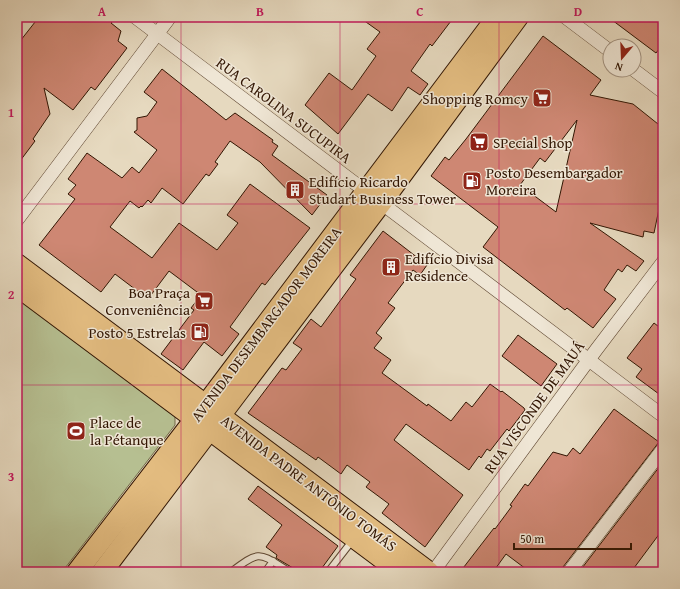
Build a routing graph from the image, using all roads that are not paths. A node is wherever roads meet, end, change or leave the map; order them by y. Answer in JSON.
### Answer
{"nodes":[{"id":1,"x":135,"y":17,"type":"edge"},
{"id":2,"x":170,"y":17,"type":"edge"},
{"id":3,"x":497,"y":17,"type":"edge"},
{"id":4,"x":518,"y":17,"type":"edge"},
{"id":5,"x":565,"y":17,"type":"edge"},
{"id":6,"x":158,"y":34,"type":"junction"},
{"id":7,"x":602,"y":45,"type":"edge"},
{"id":8,"x":642,"y":76,"type":"edge"},
{"id":9,"x":663,"y":92,"type":"edge"},
{"id":10,"x":374,"y":197,"type":"junction"},
{"id":11,"x":17,"y":220,"type":"edge"},
{"id":12,"x":663,"y":262,"type":"edge"},
{"id":13,"x":17,"y":264,"type":"edge"},
{"id":14,"x":17,"y":286,"type":"edge"},
{"id":15,"x":588,"y":360,"type":"junction"},
{"id":16,"x":663,"y":416,"type":"edge"},
{"id":17,"x":207,"y":418,"type":"junction"},
{"id":18,"x":663,"y":448,"type":"edge"},
{"id":19,"x":354,"y":538,"type":"junction"},
{"id":20,"x":273,"y":561,"type":"junction"},
{"id":21,"x":77,"y":572,"type":"edge"},
{"id":22,"x":102,"y":572,"type":"edge"},
{"id":23,"x":231,"y":572,"type":"edge"},
{"id":24,"x":264,"y":572,"type":"edge"},
{"id":25,"x":290,"y":572,"type":"edge"},
{"id":26,"x":328,"y":572,"type":"edge"},
{"id":27,"x":400,"y":572,"type":"edge"},
{"id":28,"x":429,"y":572,"type":"edge"},
{"id":29,"x":433,"y":572,"type":"edge"},
{"id":30,"x":569,"y":572,"type":"edge"}],
"edges":[{"from":1,"to":6,"type":"street","name":"RUA CAROLINA SUCUPIRA"},
{"from":2,"to":6,"type":"street"},
{"from":3,"to":10,"type":"main road","name":"AVENIDA DESEMBARGADOR MOREIRA"},
{"from":4,"to":10,"type":"main road","name":"AVENIDA DESEMBARGADOR MOREIRA"},
{"from":5,"to":7,"type":"street"},
{"from":6,"to":10,"type":"street","name":"RUA CAROLINA SUCUPIRA"},
{"from":6,"to":11,"type":"street"},
{"from":8,"to":9,"type":"street"},
{"from":10,"to":15,"type":"street","name":"RUA CAROLINA SUCUPIRA"},
{"from":10,"to":17,"type":"main road","name":"AVENIDA DESEMBARGADOR MOREIRA"},
{"from":12,"to":15,"type":"street","name":"RUA VISCONDE DE MAUÁ"},
{"from":13,"to":17,"type":"main road","name":"AVENIDA PADRE ANTÔNIO TOMÁS"},
{"from":14,"to":17,"type":"main road","name":"AVENIDA PADRE ANTÔNIO TOMÁS"},
{"from":15,"to":16,"type":"street","name":"RUA CAROLINA SUCUPIRA"},
{"from":15,"to":29,"type":"street","name":"RUA VISCONDE DE MAUÁ"},
{"from":17,"to":19,"type":"main road","name":"AVENIDA PADRE ANTÔNIO TOMÁS"},
{"from":17,"to":21,"type":"main road","name":"AVENIDA DESEMBARGADOR MOREIRA"},
{"from":17,"to":22,"type":"main road","name":"AVENIDA DESEMBARGADOR MOREIRA"},
{"from":17,"to":28,"type":"main road","name":"AVENIDA PADRE ANTÔNIO TOMÁS"},
{"from":18,"to":30,"type":"street"},
{"from":19,"to":26,"type":"lane"},
{"from":19,"to":27,"type":"main road","name":"AVENIDA PADRE ANTÔNIO TOMÁS"},
{"from":20,"to":23,"type":"lane"},
{"from":20,"to":24,"type":"lane"},
{"from":20,"to":25,"type":"lane"}]}
